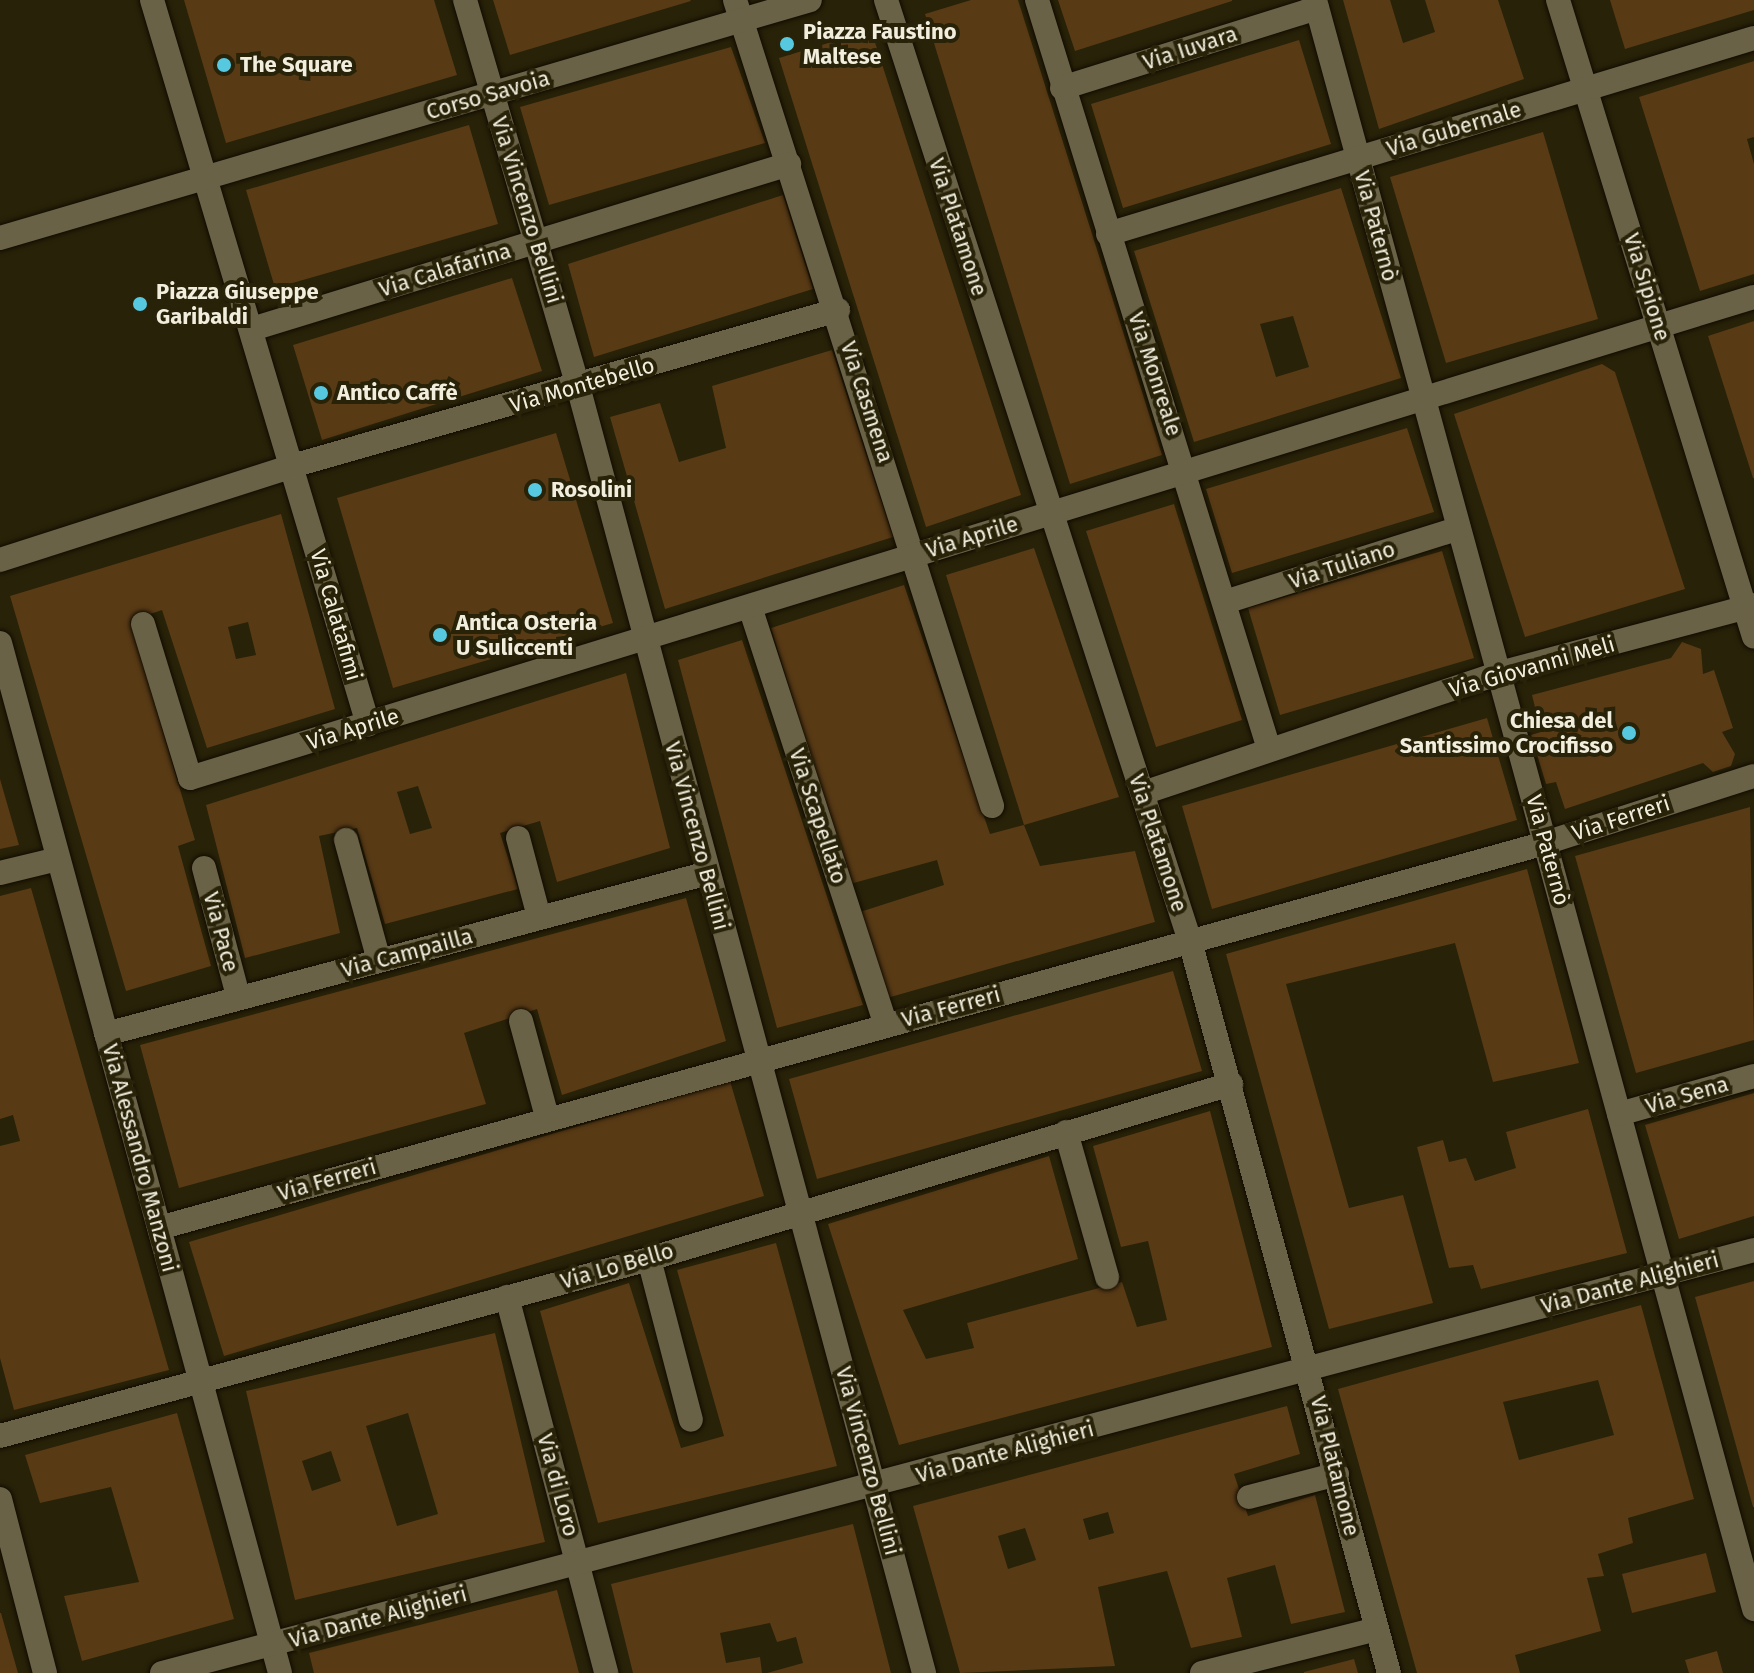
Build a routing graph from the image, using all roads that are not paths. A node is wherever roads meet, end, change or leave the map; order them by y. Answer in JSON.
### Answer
{"nodes":[{"id":1,"x":152,"y":0,"type":"edge"},
{"id":2,"x":465,"y":0,"type":"edge"},
{"id":3,"x":810,"y":0,"type":"edge"},
{"id":4,"x":886,"y":0,"type":"edge"},
{"id":5,"x":1037,"y":0,"type":"edge"},
{"id":6,"x":1558,"y":0,"type":"edge"},
{"id":7,"x":1316,"y":4,"type":"edge"},
{"id":8,"x":738,"y":11,"type":"edge"},
{"id":9,"x":1754,"y":38,"type":"edge"},
{"id":10,"x":1062,"y":88,"type":"junction"},
{"id":11,"x":1585,"y":89,"type":"junction"},
{"id":12,"x":491,"y":93,"type":"junction"},
{"id":13,"x":1358,"y":158,"type":"junction"},
{"id":14,"x":789,"y":164,"type":"junction"},
{"id":15,"x":206,"y":179,"type":"junction"},
{"id":16,"x":1108,"y":234,"type":"junction"},
{"id":17,"x":0,"y":238,"type":"edge"},
{"id":18,"x":538,"y":241,"type":"junction"},
{"id":19,"x":1754,"y":297,"type":"edge"},
{"id":20,"x":838,"y":310,"type":"junction"},
{"id":21,"x":1660,"y":328,"type":"junction"},
{"id":22,"x":252,"y":329,"type":"junction"},
{"id":23,"x":578,"y":386,"type":"junction"},
{"id":24,"x":1424,"y":402,"type":"junction"},
{"id":25,"x":292,"y":466,"type":"junction"},
{"id":26,"x":1187,"y":472,"type":"junction"},
{"id":27,"x":1050,"y":513,"type":"junction"},
{"id":28,"x":1459,"y":528,"type":"junction"},
{"id":29,"x":915,"y":555,"type":"junction"},
{"id":30,"x":0,"y":560,"type":"edge"},
{"id":31,"x":1225,"y":602,"type":"junction"},
{"id":32,"x":750,"y":607,"type":"junction"},
{"id":33,"x":1749,"y":607,"type":"edge"},
{"id":34,"x":143,"y":624,"type":"dead end"},
{"id":35,"x":1754,"y":637,"type":"edge"},
{"id":36,"x":645,"y":640,"type":"junction"},
{"id":37,"x":0,"y":643,"type":"edge"},
{"id":38,"x":1503,"y":672,"type":"junction"},
{"id":39,"x":368,"y":724,"type":"junction"},
{"id":40,"x":1269,"y":749,"type":"junction"},
{"id":41,"x":1747,"y":778,"type":"edge"},
{"id":42,"x":1143,"y":793,"type":"junction"},
{"id":43,"x":992,"y":806,"type":"dead end"},
{"id":44,"x":518,"y":838,"type":"dead end"},
{"id":45,"x":346,"y":840,"type":"dead end"},
{"id":46,"x":1545,"y":843,"type":"junction"},
{"id":47,"x":58,"y":859,"type":"junction"},
{"id":48,"x":204,"y":868,"type":"dead end"},
{"id":49,"x":0,"y":873,"type":"edge"},
{"id":50,"x":708,"y":873,"type":"junction"},
{"id":51,"x":539,"y":917,"type":"junction"},
{"id":52,"x":1190,"y":941,"type":"junction"},
{"id":53,"x":379,"y":961,"type":"junction"},
{"id":54,"x":238,"y":996,"type":"junction"},
{"id":55,"x":521,"y":1021,"type":"dead end"},
{"id":56,"x":886,"y":1025,"type":"junction"},
{"id":57,"x":106,"y":1034,"type":"junction"},
{"id":58,"x":756,"y":1059,"type":"junction"},
{"id":59,"x":1754,"y":1076,"type":"edge"},
{"id":60,"x":1231,"y":1084,"type":"junction"},
{"id":61,"x":1619,"y":1114,"type":"junction"},
{"id":62,"x":547,"y":1117,"type":"junction"},
{"id":63,"x":1066,"y":1132,"type":"junction"},
{"id":64,"x":797,"y":1209,"type":"junction"},
{"id":65,"x":159,"y":1228,"type":"junction"},
{"id":66,"x":1754,"y":1250,"type":"edge"},
{"id":67,"x":649,"y":1259,"type":"junction"},
{"id":68,"x":1662,"y":1274,"type":"junction"},
{"id":69,"x":1107,"y":1277,"type":"dead end"},
{"id":70,"x":507,"y":1297,"type":"junction"},
{"id":71,"x":1311,"y":1369,"type":"junction"},
{"id":72,"x":201,"y":1382,"type":"junction"},
{"id":73,"x":691,"y":1420,"type":"dead end"},
{"id":74,"x":0,"y":1436,"type":"edge"},
{"id":75,"x":1337,"y":1474,"type":"junction"},
{"id":76,"x":877,"y":1487,"type":"junction"},
{"id":77,"x":1249,"y":1497,"type":"dead end"},
{"id":78,"x":0,"y":1499,"type":"edge"},
{"id":79,"x":579,"y":1563,"type":"junction"},
{"id":80,"x":1754,"y":1609,"type":"edge"},
{"id":81,"x":1377,"y":1629,"type":"junction"},
{"id":82,"x":272,"y":1645,"type":"junction"},
{"id":83,"x":45,"y":1673,"type":"edge"},
{"id":84,"x":162,"y":1673,"type":"edge"},
{"id":85,"x":280,"y":1673,"type":"edge"},
{"id":86,"x":606,"y":1673,"type":"edge"},
{"id":87,"x":924,"y":1673,"type":"edge"},
{"id":88,"x":1202,"y":1673,"type":"edge"},
{"id":89,"x":1389,"y":1673,"type":"edge"}],
"edges":[{"from":1,"to":15,"type":"street","name":"Via Calatafimi"},
{"from":2,"to":12,"type":"street","name":"Via Vincenzo Bellini"},
{"from":3,"to":8,"type":"street","name":"Corso Savoia"},
{"from":4,"to":27,"type":"street","name":"Via Platamone"},
{"from":5,"to":10,"type":"street","name":"Via Monreale"},
{"from":6,"to":11,"type":"street","name":"Via Sipione"},
{"from":7,"to":10,"type":"street","name":"Via Iuvara"},
{"from":7,"to":13,"type":"street","name":"Via Paternò"},
{"from":8,"to":12,"type":"street","name":"Corso Savoia"},
{"from":8,"to":14,"type":"street","name":"Via Casmena"},
{"from":9,"to":11,"type":"street","name":"Via Gubernale"},
{"from":10,"to":16,"type":"street","name":"Via Monreale"},
{"from":11,"to":13,"type":"street","name":"Via Gubernale"},
{"from":11,"to":21,"type":"street","name":"Via Sipione"},
{"from":12,"to":15,"type":"street","name":"Corso Savoia"},
{"from":12,"to":18,"type":"street","name":"Via Vincenzo Bellini"},
{"from":13,"to":16,"type":"street","name":"Via Gubernale"},
{"from":13,"to":24,"type":"street","name":"Via Paternò"},
{"from":14,"to":18,"type":"street","name":"Via Calafarina"},
{"from":14,"to":20,"type":"street","name":"Via Casmena"},
{"from":15,"to":17,"type":"street","name":"Corso Savoia"},
{"from":15,"to":22,"type":"street","name":"Via Calatafimi"},
{"from":16,"to":26,"type":"street","name":"Via Monreale"},
{"from":18,"to":22,"type":"street","name":"Via Calafarina"},
{"from":18,"to":23,"type":"street","name":"Via Vincenzo Bellini"},
{"from":19,"to":21,"type":"street","name":"Via Aprile"},
{"from":20,"to":23,"type":"street","name":"Via Montebello"},
{"from":20,"to":29,"type":"street","name":"Via Casmena"},
{"from":21,"to":24,"type":"street","name":"Via Aprile"},
{"from":21,"to":33,"type":"street","name":"Via Sipione"},
{"from":22,"to":25,"type":"street","name":"Via Calatafimi"},
{"from":23,"to":25,"type":"street","name":"Via Montebello"},
{"from":23,"to":36,"type":"street","name":"Via Vincenzo Bellini"},
{"from":24,"to":26,"type":"street","name":"Via Aprile"},
{"from":24,"to":28,"type":"street","name":"Via Paternò"},
{"from":25,"to":30,"type":"street","name":"Via Montebello"},
{"from":25,"to":39,"type":"street","name":"Via Calatafimi"},
{"from":26,"to":27,"type":"street","name":"Via Aprile"},
{"from":26,"to":31,"type":"street","name":"Via Monreale"},
{"from":27,"to":29,"type":"street","name":"Via Aprile"},
{"from":27,"to":42,"type":"street","name":"Via Platamone"},
{"from":28,"to":31,"type":"street","name":"Via Tuliano"},
{"from":28,"to":38,"type":"street","name":"Via Paternò"},
{"from":29,"to":32,"type":"street","name":"Via Aprile"},
{"from":29,"to":43,"type":"street","name":"Via Casmena"},
{"from":31,"to":40,"type":"street","name":"Via Monreale"},
{"from":32,"to":36,"type":"street","name":"Via Aprile"},
{"from":32,"to":56,"type":"street","name":"Via Scapellato"},
{"from":33,"to":35,"type":"street","name":"Via Sipione"},
{"from":33,"to":38,"type":"street","name":"Via Giovanni Meli"},
{"from":34,"to":39,"type":"street","name":"Via Aprile"},
{"from":36,"to":39,"type":"street","name":"Via Aprile"},
{"from":36,"to":50,"type":"street","name":"Via Vincenzo Bellini"},
{"from":37,"to":47,"type":"street","name":"Via Alessandro Manzoni"},
{"from":38,"to":40,"type":"street","name":"Via Giovanni Meli"},
{"from":38,"to":46,"type":"street","name":"Via Paternò"},
{"from":40,"to":42,"type":"street","name":"Via Giovanni Meli"},
{"from":41,"to":46,"type":"street","name":"Via Ferreri"},
{"from":42,"to":52,"type":"street","name":"Via Platamone"},
{"from":44,"to":51,"type":"street"},
{"from":45,"to":53,"type":"street"},
{"from":46,"to":52,"type":"street","name":"Via Ferreri"},
{"from":46,"to":61,"type":"street","name":"Via Paternò"},
{"from":47,"to":49,"type":"street"},
{"from":47,"to":57,"type":"street","name":"Via Alessandro Manzoni"},
{"from":48,"to":54,"type":"street","name":"Via Pace"},
{"from":50,"to":51,"type":"street","name":"Via Campailla"},
{"from":50,"to":58,"type":"street","name":"Via Vincenzo Bellini"},
{"from":51,"to":53,"type":"street","name":"Via Campailla"},
{"from":52,"to":56,"type":"street","name":"Via Ferreri"},
{"from":52,"to":60,"type":"street","name":"Via Platamone"},
{"from":53,"to":54,"type":"street","name":"Via Campailla"},
{"from":54,"to":57,"type":"street","name":"Via Campailla"},
{"from":55,"to":62,"type":"street"},
{"from":56,"to":58,"type":"street","name":"Via Ferreri"},
{"from":57,"to":65,"type":"street","name":"Via Alessandro Manzoni"},
{"from":58,"to":62,"type":"street","name":"Via Ferreri"},
{"from":58,"to":64,"type":"street","name":"Via Vincenzo Bellini"},
{"from":59,"to":61,"type":"street","name":"Via Sena"},
{"from":60,"to":63,"type":"street","name":"Via Lo Bello"},
{"from":60,"to":71,"type":"street","name":"Via Platamone"},
{"from":61,"to":68,"type":"street","name":"Via Paternò"},
{"from":62,"to":65,"type":"street","name":"Via Ferreri"},
{"from":63,"to":64,"type":"street","name":"Via Lo Bello"},
{"from":63,"to":69,"type":"street"},
{"from":64,"to":67,"type":"street","name":"Via Lo Bello"},
{"from":64,"to":76,"type":"street","name":"Via Vincenzo Bellini"},
{"from":65,"to":72,"type":"street","name":"Via Alessandro Manzoni"},
{"from":66,"to":68,"type":"street","name":"Via Dante Alighieri"},
{"from":67,"to":70,"type":"street","name":"Via Lo Bello"},
{"from":67,"to":73,"type":"street"},
{"from":68,"to":71,"type":"street","name":"Via Dante Alighieri"},
{"from":68,"to":80,"type":"street","name":"Via Paternò"},
{"from":70,"to":72,"type":"street","name":"Via Lo Bello"},
{"from":70,"to":79,"type":"street","name":"Via di Loro"},
{"from":71,"to":75,"type":"street","name":"Via Platamone"},
{"from":71,"to":76,"type":"street","name":"Via Dante Alighieri"},
{"from":72,"to":74,"type":"street","name":"Via Lo Bello"},
{"from":72,"to":82,"type":"street","name":"Via Alessandro Manzoni"},
{"from":75,"to":77,"type":"street"},
{"from":75,"to":81,"type":"street","name":"Via Platamone"},
{"from":76,"to":79,"type":"street","name":"Via Dante Alighieri"},
{"from":76,"to":87,"type":"street","name":"Via Vincenzo Bellini"},
{"from":78,"to":83,"type":"street"},
{"from":79,"to":82,"type":"street","name":"Via Dante Alighieri"},
{"from":79,"to":86,"type":"street","name":"Via di Loro"},
{"from":81,"to":88,"type":"street"},
{"from":81,"to":89,"type":"street","name":"Via Platamone"},
{"from":82,"to":84,"type":"street","name":"Via Dante Alighieri"},
{"from":82,"to":85,"type":"street","name":"Via Alessandro Manzoni"}]}
